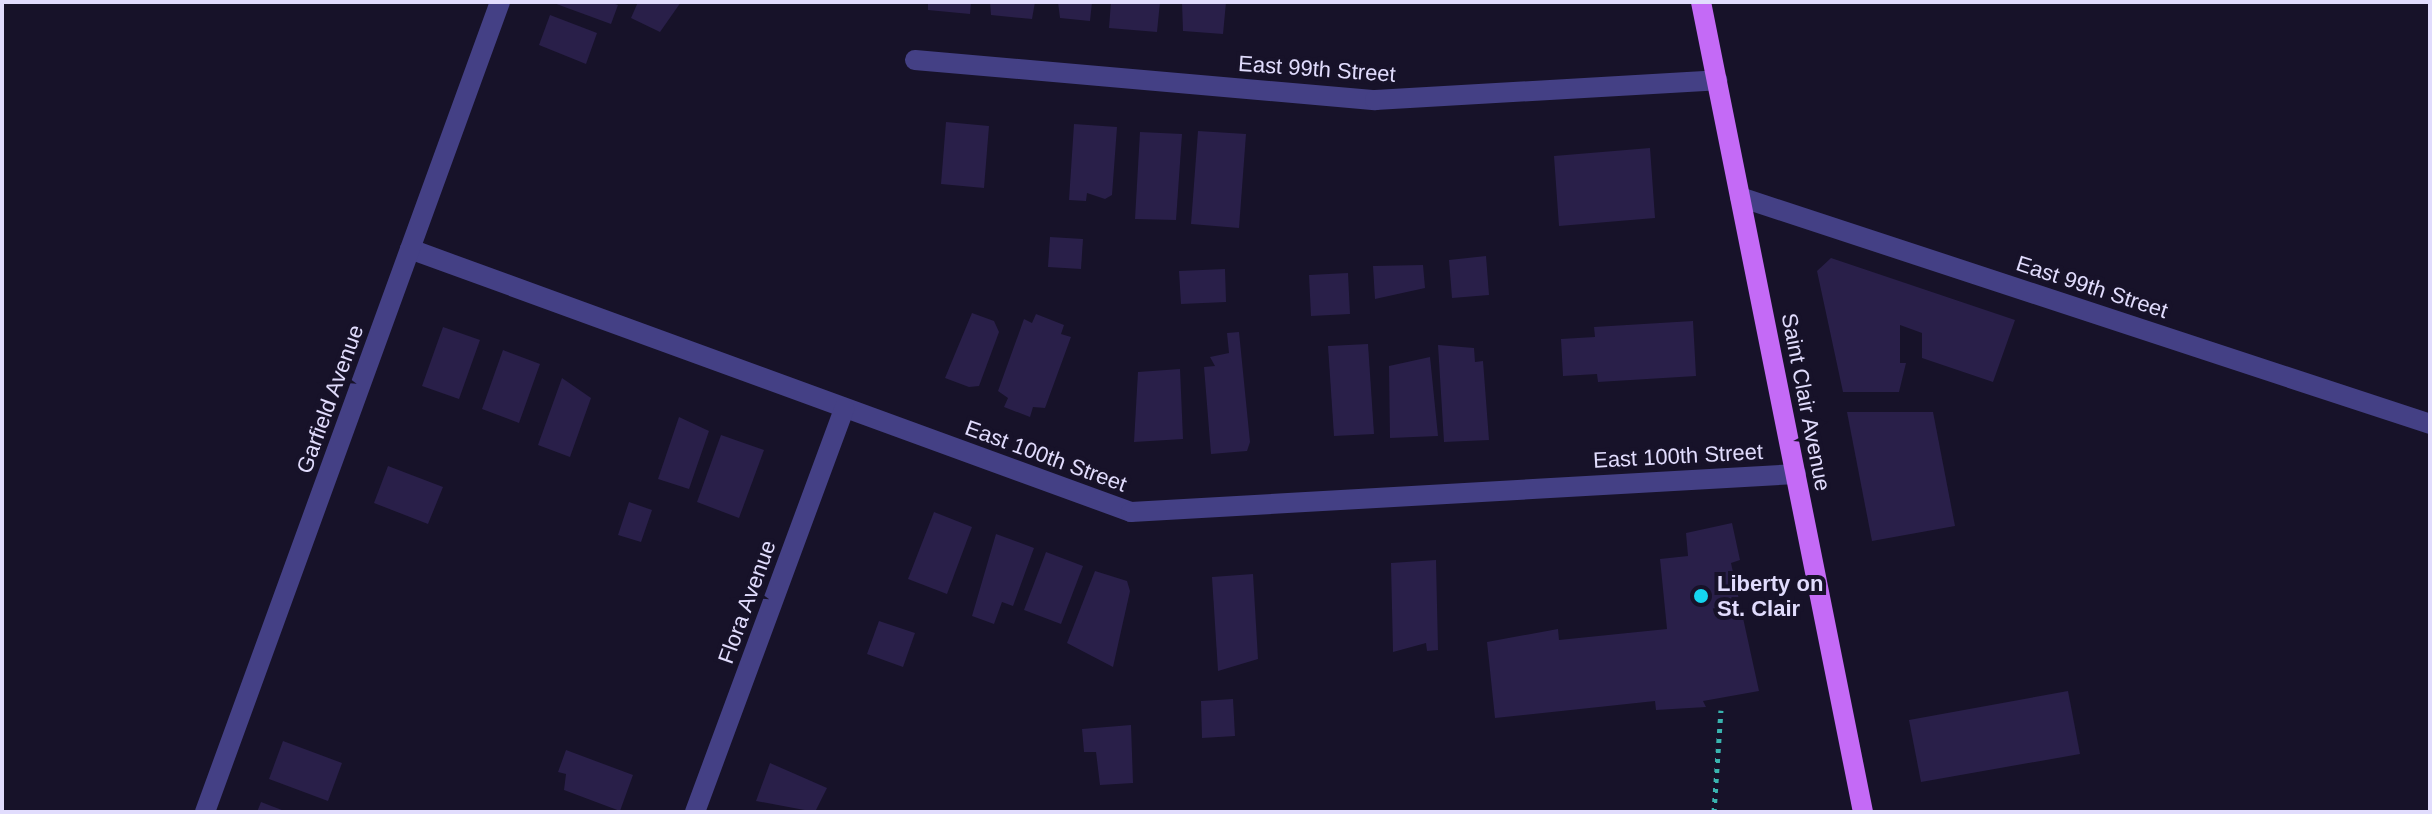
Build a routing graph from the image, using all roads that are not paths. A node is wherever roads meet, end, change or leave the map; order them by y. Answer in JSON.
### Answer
{"nodes":[{"id":1,"x":500,"y":2,"type":"edge"},
{"id":2,"x":1701,"y":2,"type":"edge"},
{"id":3,"x":915,"y":60,"type":"dead end"},
{"id":4,"x":1717,"y":80,"type":"junction"},
{"id":5,"x":1740,"y":197,"type":"junction"},
{"id":6,"x":410,"y":249,"type":"junction"},
{"id":7,"x":844,"y":409,"type":"junction"},
{"id":8,"x":2430,"y":424,"type":"edge"},
{"id":9,"x":1796,"y":474,"type":"junction"},
{"id":10,"x":205,"y":812,"type":"edge"},
{"id":11,"x":695,"y":812,"type":"edge"},
{"id":12,"x":1863,"y":812,"type":"edge"}],
"edges":[{"from":1,"to":6,"type":"street","name":"Garfield Avenue"},
{"from":2,"to":4,"type":"main road","name":"Saint Clair Avenue"},
{"from":3,"to":4,"type":"street","name":"East 99th Street"},
{"from":4,"to":5,"type":"main road","name":"Saint Clair Avenue"},
{"from":5,"to":8,"type":"street","name":"East 99th Street"},
{"from":5,"to":9,"type":"main road","name":"Saint Clair Avenue"},
{"from":6,"to":7,"type":"street","name":"East 100th Street"},
{"from":6,"to":10,"type":"street","name":"Garfield Avenue"},
{"from":7,"to":9,"type":"street","name":"East 100th Street"},
{"from":7,"to":11,"type":"street","name":"Flora Avenue"},
{"from":9,"to":12,"type":"main road","name":"Saint Clair Avenue"}]}
